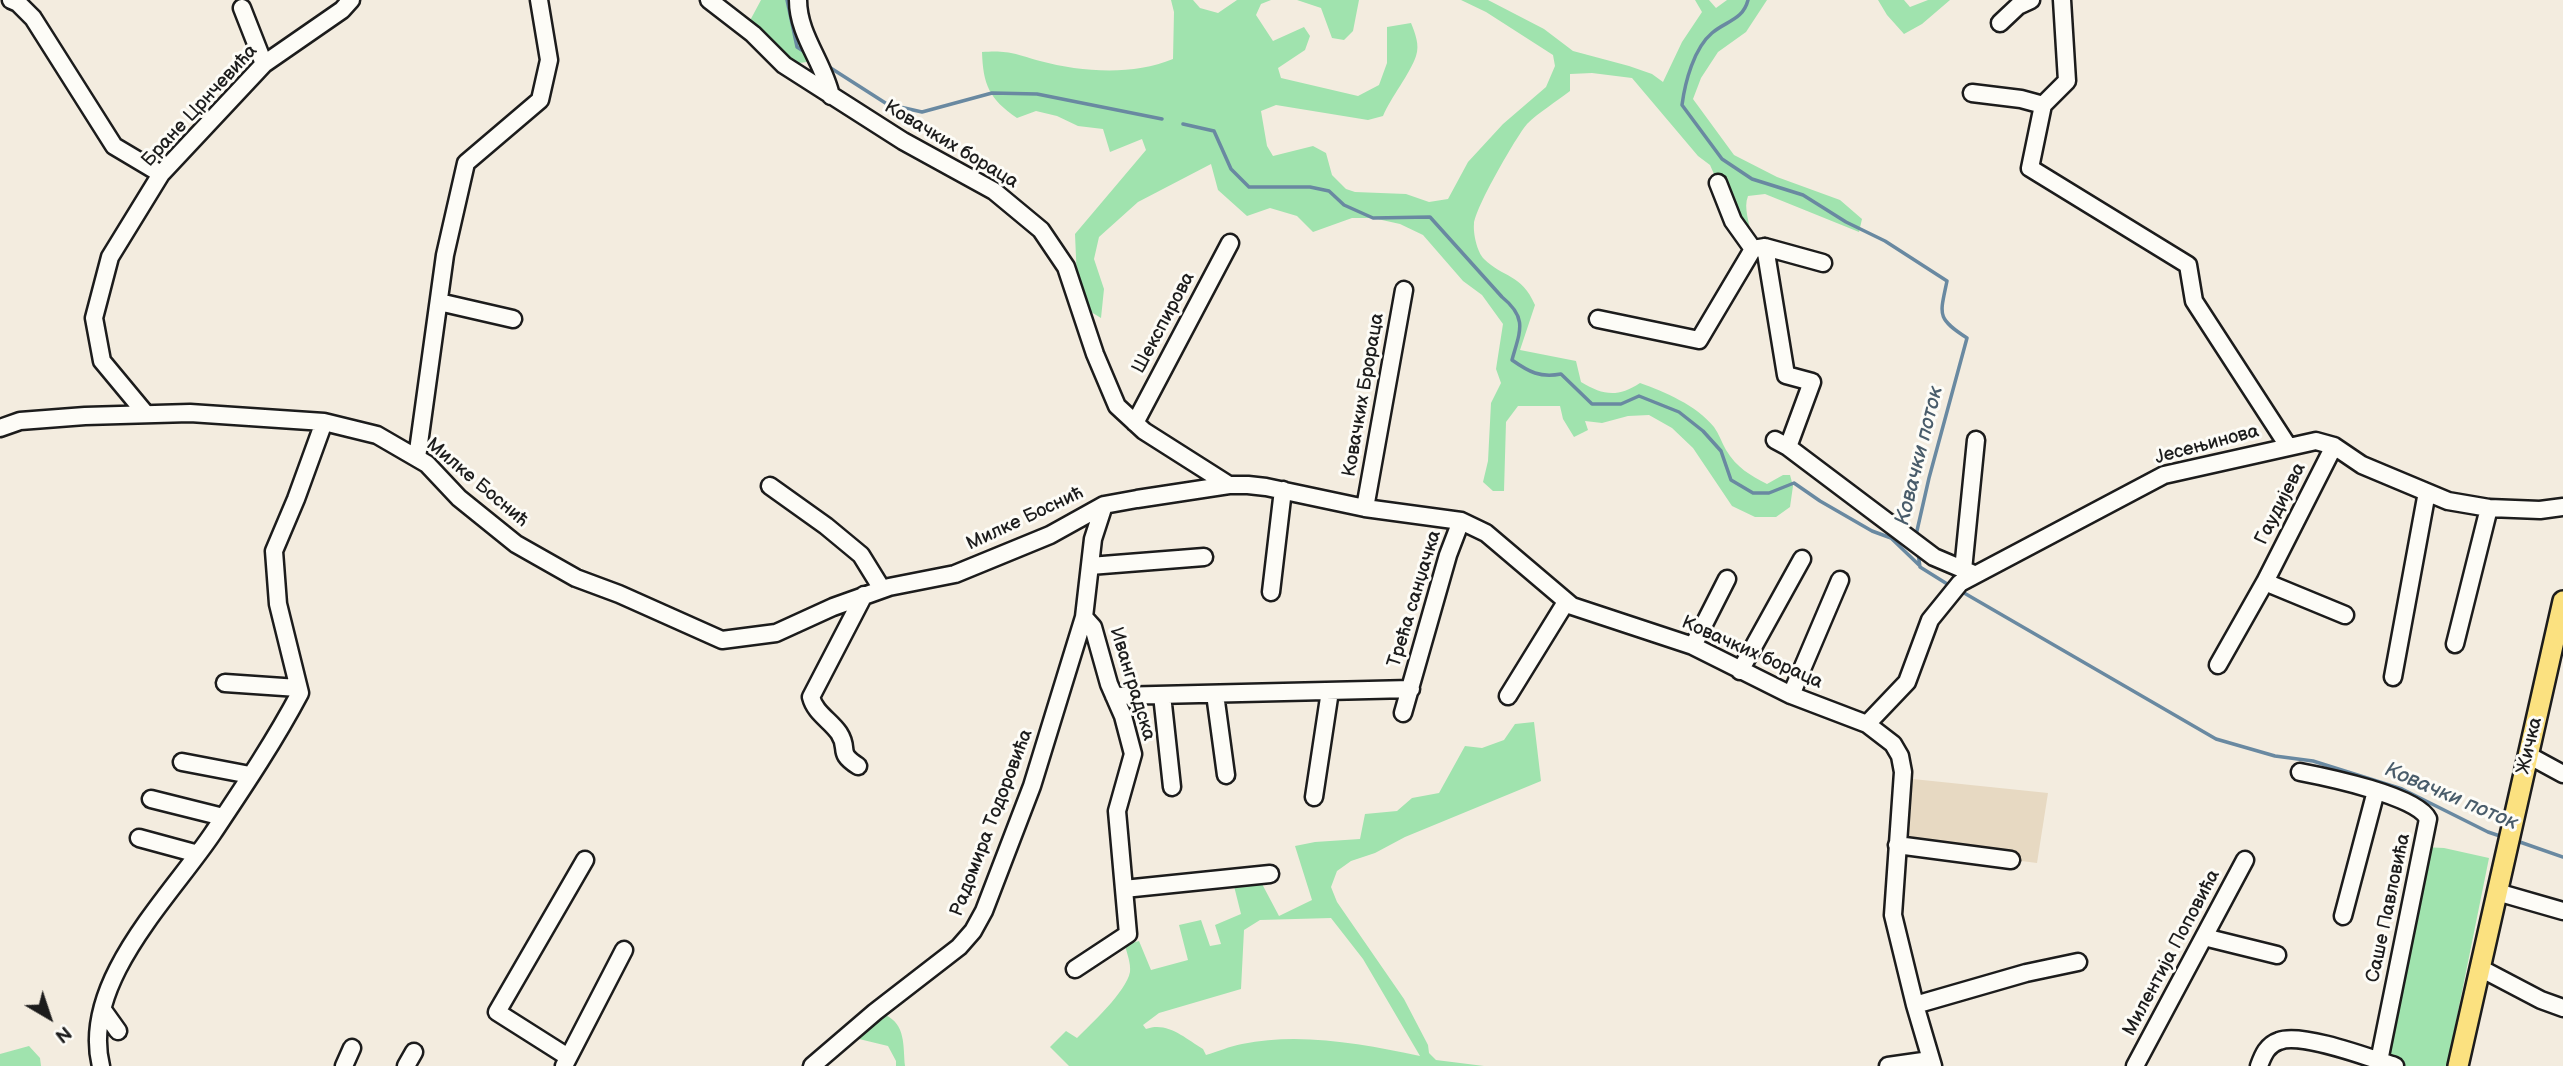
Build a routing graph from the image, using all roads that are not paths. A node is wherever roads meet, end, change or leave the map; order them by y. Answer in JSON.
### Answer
{"nodes":[{"id":1,"x":10,"y":0,"type":"edge"},
{"id":2,"x":351,"y":0,"type":"edge"},
{"id":3,"x":539,"y":0,"type":"edge"},
{"id":4,"x":709,"y":0,"type":"edge"},
{"id":5,"x":798,"y":0,"type":"edge"},
{"id":6,"x":2031,"y":0,"type":"edge"},
{"id":7,"x":2061,"y":1,"type":"edge"},
{"id":8,"x":242,"y":8,"type":"dead end"},
{"id":9,"x":2000,"y":23,"type":"dead end"},
{"id":10,"x":264,"y":64,"type":"junction"},
{"id":11,"x":1972,"y":93,"type":"dead end"},
{"id":12,"x":831,"y":96,"type":"junction"},
{"id":13,"x":2043,"y":105,"type":"junction"},
{"id":14,"x":161,"y":174,"type":"junction"},
{"id":15,"x":1718,"y":183,"type":"dead end"},
{"id":16,"x":1230,"y":243,"type":"dead end"},
{"id":17,"x":1759,"y":248,"type":"junction"},
{"id":18,"x":1823,"y":263,"type":"dead end"},
{"id":19,"x":1404,"y":290,"type":"dead end"},
{"id":20,"x":439,"y":302,"type":"junction"},
{"id":21,"x":513,"y":319,"type":"dead end"},
{"id":22,"x":1598,"y":319,"type":"dead end"},
{"id":23,"x":146,"y":414,"type":"junction"},
{"id":24,"x":324,"y":422,"type":"junction"},
{"id":25,"x":1135,"y":423,"type":"junction"},
{"id":26,"x":0,"y":428,"type":"edge"},
{"id":27,"x":1976,"y":440,"type":"dead end"},
{"id":28,"x":2288,"y":446,"type":"junction"},
{"id":29,"x":2334,"y":446,"type":"junction"},
{"id":30,"x":417,"y":458,"type":"junction"},
{"id":31,"x":1229,"y":485,"type":"junction"},
{"id":32,"x":770,"y":486,"type":"dead end"},
{"id":33,"x":1283,"y":491,"type":"junction"},
{"id":34,"x":2427,"y":492,"type":"junction"},
{"id":35,"x":1104,"y":505,"type":"junction"},
{"id":36,"x":2563,"y":507,"type":"edge"},
{"id":37,"x":1365,"y":508,"type":"junction"},
{"id":38,"x":2489,"y":508,"type":"junction"},
{"id":39,"x":1461,"y":521,"type":"junction"},
{"id":40,"x":1204,"y":557,"type":"dead end"},
{"id":41,"x":1802,"y":559,"type":"dead end"},
{"id":42,"x":1090,"y":566,"type":"junction"},
{"id":43,"x":1965,"y":576,"type":"junction"},
{"id":44,"x":1727,"y":579,"type":"dead end"},
{"id":45,"x":1840,"y":580,"type":"dead end"},
{"id":46,"x":2264,"y":582,"type":"junction"},
{"id":47,"x":882,"y":589,"type":"junction"},
{"id":48,"x":1271,"y":592,"type":"dead end"},
{"id":49,"x":864,"y":595,"type":"junction"},
{"id":50,"x":2563,"y":601,"type":"edge"},
{"id":51,"x":1566,"y":602,"type":"junction"},
{"id":52,"x":2345,"y":615,"type":"dead end"},
{"id":53,"x":1084,"y":617,"type":"junction"},
{"id":54,"x":2455,"y":644,"type":"dead end"},
{"id":55,"x":1693,"y":646,"type":"junction"},
{"id":56,"x":2218,"y":666,"type":"dead end"},
{"id":57,"x":1740,"y":671,"type":"junction"},
{"id":58,"x":2393,"y":677,"type":"dead end"},
{"id":59,"x":225,"y":683,"type":"dead end"},
{"id":60,"x":298,"y":688,"type":"junction"},
{"id":61,"x":1411,"y":689,"type":"junction"},
{"id":62,"x":1330,"y":691,"type":"junction"},
{"id":63,"x":1216,"y":694,"type":"junction"},
{"id":64,"x":1162,"y":695,"type":"junction"},
{"id":65,"x":1791,"y":695,"type":"junction"},
{"id":66,"x":1114,"y":696,"type":"junction"},
{"id":67,"x":1508,"y":696,"type":"dead end"},
{"id":68,"x":1403,"y":713,"type":"dead end"},
{"id":69,"x":1867,"y":724,"type":"junction"},
{"id":70,"x":2528,"y":755,"type":"junction"},
{"id":71,"x":182,"y":762,"type":"dead end"},
{"id":72,"x":858,"y":766,"type":"dead end"},
{"id":73,"x":2300,"y":772,"type":"dead end"},
{"id":74,"x":2563,"y":774,"type":"edge"},
{"id":75,"x":250,"y":775,"type":"junction"},
{"id":76,"x":1226,"y":775,"type":"dead end"},
{"id":77,"x":1172,"y":787,"type":"dead end"},
{"id":78,"x":2376,"y":791,"type":"junction"},
{"id":79,"x":1314,"y":797,"type":"dead end"},
{"id":80,"x":151,"y":799,"type":"dead end"},
{"id":81,"x":223,"y":817,"type":"junction"},
{"id":82,"x":139,"y":838,"type":"dead end"},
{"id":83,"x":1897,"y":845,"type":"junction"},
{"id":84,"x":198,"y":853,"type":"junction"},
{"id":85,"x":585,"y":860,"type":"dead end"},
{"id":86,"x":2011,"y":860,"type":"dead end"},
{"id":87,"x":2245,"y":860,"type":"dead end"},
{"id":88,"x":1270,"y":874,"type":"dead end"},
{"id":89,"x":1124,"y":889,"type":"junction"},
{"id":90,"x":2497,"y":892,"type":"junction"},
{"id":91,"x":2563,"y":911,"type":"edge"},
{"id":92,"x":2343,"y":916,"type":"dead end"},
{"id":93,"x":2204,"y":937,"type":"junction"},
{"id":94,"x":624,"y":950,"type":"dead end"},
{"id":95,"x":2277,"y":955,"type":"dead end"},
{"id":96,"x":2078,"y":962,"type":"dead end"},
{"id":97,"x":2480,"y":968,"type":"junction"},
{"id":98,"x":1075,"y":969,"type":"dead end"},
{"id":99,"x":1915,"y":1005,"type":"junction"},
{"id":100,"x":2563,"y":1008,"type":"edge"},
{"id":101,"x":103,"y":1010,"type":"junction"},
{"id":102,"x":118,"y":1031,"type":"dead end"},
{"id":103,"x":352,"y":1048,"type":"dead end"},
{"id":104,"x":414,"y":1052,"type":"dead end"},
{"id":105,"x":566,"y":1062,"type":"edge"},
{"id":106,"x":1922,"y":1063,"type":"edge"},
{"id":107,"x":2384,"y":1064,"type":"edge"},
{"id":108,"x":101,"y":1066,"type":"edge"},
{"id":109,"x":344,"y":1066,"type":"edge"},
{"id":110,"x":405,"y":1066,"type":"edge"},
{"id":111,"x":812,"y":1066,"type":"edge"},
{"id":112,"x":1888,"y":1066,"type":"edge"},
{"id":113,"x":2134,"y":1066,"type":"edge"},
{"id":114,"x":2259,"y":1066,"type":"edge"},
{"id":115,"x":2458,"y":1066,"type":"edge"}],
"edges":[{"from":1,"to":14,"type":"street"},
{"from":2,"to":10,"type":"street","name":"Бране Црнчевића"},
{"from":3,"to":20,"type":"street"},
{"from":4,"to":12,"type":"street","name":"Ковачких бораца"},
{"from":5,"to":12,"type":"street"},
{"from":6,"to":9,"type":"street"},
{"from":7,"to":13,"type":"street"},
{"from":8,"to":10,"type":"street"},
{"from":10,"to":14,"type":"street","name":"Бране Црнчевића"},
{"from":11,"to":13,"type":"street"},
{"from":12,"to":25,"type":"street","name":"Ковачких бораца"},
{"from":13,"to":28,"type":"street"},
{"from":14,"to":23,"type":"street","name":"Бране Црнчевића"},
{"from":15,"to":17,"type":"street"},
{"from":16,"to":25,"type":"street","name":"Шекспирова"},
{"from":17,"to":18,"type":"street"},
{"from":17,"to":22,"type":"street"},
{"from":17,"to":43,"type":"street"},
{"from":19,"to":37,"type":"street","name":"Ковачких Брораца"},
{"from":20,"to":21,"type":"street"},
{"from":20,"to":30,"type":"street"},
{"from":23,"to":24,"type":"street","name":"Милке Боснић"},
{"from":23,"to":26,"type":"street","name":"Милке Боснић"},
{"from":24,"to":30,"type":"street","name":"Милке Боснић"},
{"from":24,"to":60,"type":"street"},
{"from":25,"to":31,"type":"street","name":"Ковачких бораца"},
{"from":27,"to":43,"type":"street"},
{"from":28,"to":29,"type":"street","name":"Јесењинова"},
{"from":28,"to":43,"type":"street","name":"Јесењинова"},
{"from":29,"to":34,"type":"street"},
{"from":29,"to":46,"type":"street","name":"Гаудијева"},
{"from":30,"to":49,"type":"street","name":"Милке Боснић"},
{"from":31,"to":33,"type":"street","name":"Ковачких бораца"},
{"from":31,"to":35,"type":"street","name":"Ковачких бораца"},
{"from":32,"to":47,"type":"street"},
{"from":33,"to":37,"type":"street","name":"Ковачких бораца"},
{"from":33,"to":48,"type":"street"},
{"from":34,"to":38,"type":"street"},
{"from":34,"to":58,"type":"street"},
{"from":35,"to":42,"type":"street","name":"Радомира Тодоровића"},
{"from":35,"to":47,"type":"street","name":"Милке Боснић"},
{"from":36,"to":38,"type":"street"},
{"from":37,"to":39,"type":"street","name":"Ковачких бораца"},
{"from":38,"to":54,"type":"street"},
{"from":39,"to":51,"type":"street","name":"Ковачких бораца"},
{"from":39,"to":61,"type":"street","name":"Трећа санџачка"},
{"from":40,"to":42,"type":"street"},
{"from":41,"to":57,"type":"street"},
{"from":42,"to":53,"type":"street","name":"Радомира Тодоровића"},
{"from":43,"to":69,"type":"street","name":"Јесењинова"},
{"from":44,"to":55,"type":"street"},
{"from":45,"to":65,"type":"street"},
{"from":46,"to":52,"type":"street"},
{"from":46,"to":56,"type":"street","name":"Гаудијева"},
{"from":47,"to":49,"type":"street","name":"Милке Боснић"},
{"from":49,"to":72,"type":"street"},
{"from":50,"to":70,"type":"main road","name":"Жичка"},
{"from":51,"to":55,"type":"street","name":"Ковачких бораца"},
{"from":51,"to":67,"type":"street"},
{"from":53,"to":66,"type":"street","name":"Иванградска"},
{"from":53,"to":111,"type":"street","name":"Радомира Тодоровића"},
{"from":55,"to":57,"type":"street","name":"Ковачких бораца"},
{"from":57,"to":65,"type":"street","name":"Ковачких бораца"},
{"from":59,"to":60,"type":"street"},
{"from":60,"to":75,"type":"street"},
{"from":61,"to":62,"type":"street","name":"Трећа санџачка"},
{"from":61,"to":68,"type":"street","name":"Трећа санџачка"},
{"from":62,"to":63,"type":"street","name":"Трећа санџачка"},
{"from":62,"to":79,"type":"street"},
{"from":63,"to":64,"type":"street","name":"Трећа санџачка"},
{"from":63,"to":76,"type":"street"},
{"from":64,"to":66,"type":"street","name":"Трећа санџачка"},
{"from":64,"to":77,"type":"street"},
{"from":65,"to":69,"type":"street","name":"Ковачких бораца"},
{"from":66,"to":89,"type":"street","name":"Иванградска"},
{"from":69,"to":83,"type":"street","name":"Ковачких бораца"},
{"from":70,"to":74,"type":"street"},
{"from":70,"to":90,"type":"main road","name":"Жичка"},
{"from":71,"to":75,"type":"street"},
{"from":73,"to":78,"type":"street","name":"Саше Павловића"},
{"from":75,"to":81,"type":"street"},
{"from":78,"to":92,"type":"street","name":"Саше Павловића"},
{"from":78,"to":107,"type":"street","name":"Саше Павловића"},
{"from":80,"to":81,"type":"street"},
{"from":81,"to":84,"type":"street"},
{"from":82,"to":84,"type":"street"},
{"from":83,"to":86,"type":"street"},
{"from":83,"to":99,"type":"street","name":"Ковачких бораца"},
{"from":84,"to":101,"type":"street"},
{"from":85,"to":105,"type":"street"},
{"from":87,"to":93,"type":"street","name":"Милентија Поповића"},
{"from":88,"to":89,"type":"street"},
{"from":89,"to":98,"type":"street","name":"Иванградска"},
{"from":90,"to":91,"type":"street"},
{"from":90,"to":97,"type":"main road","name":"Жичка"},
{"from":93,"to":95,"type":"street"},
{"from":93,"to":113,"type":"street","name":"Милентија Поповића"},
{"from":94,"to":105,"type":"street"},
{"from":96,"to":99,"type":"street"},
{"from":97,"to":100,"type":"street"},
{"from":97,"to":115,"type":"main road","name":"Жичка"},
{"from":99,"to":106,"type":"street","name":"Ковачких бораца"},
{"from":101,"to":102,"type":"street"},
{"from":101,"to":108,"type":"street"},
{"from":103,"to":109,"type":"street"},
{"from":104,"to":110,"type":"street"},
{"from":106,"to":112,"type":"street"},
{"from":107,"to":114,"type":"street"}]}
